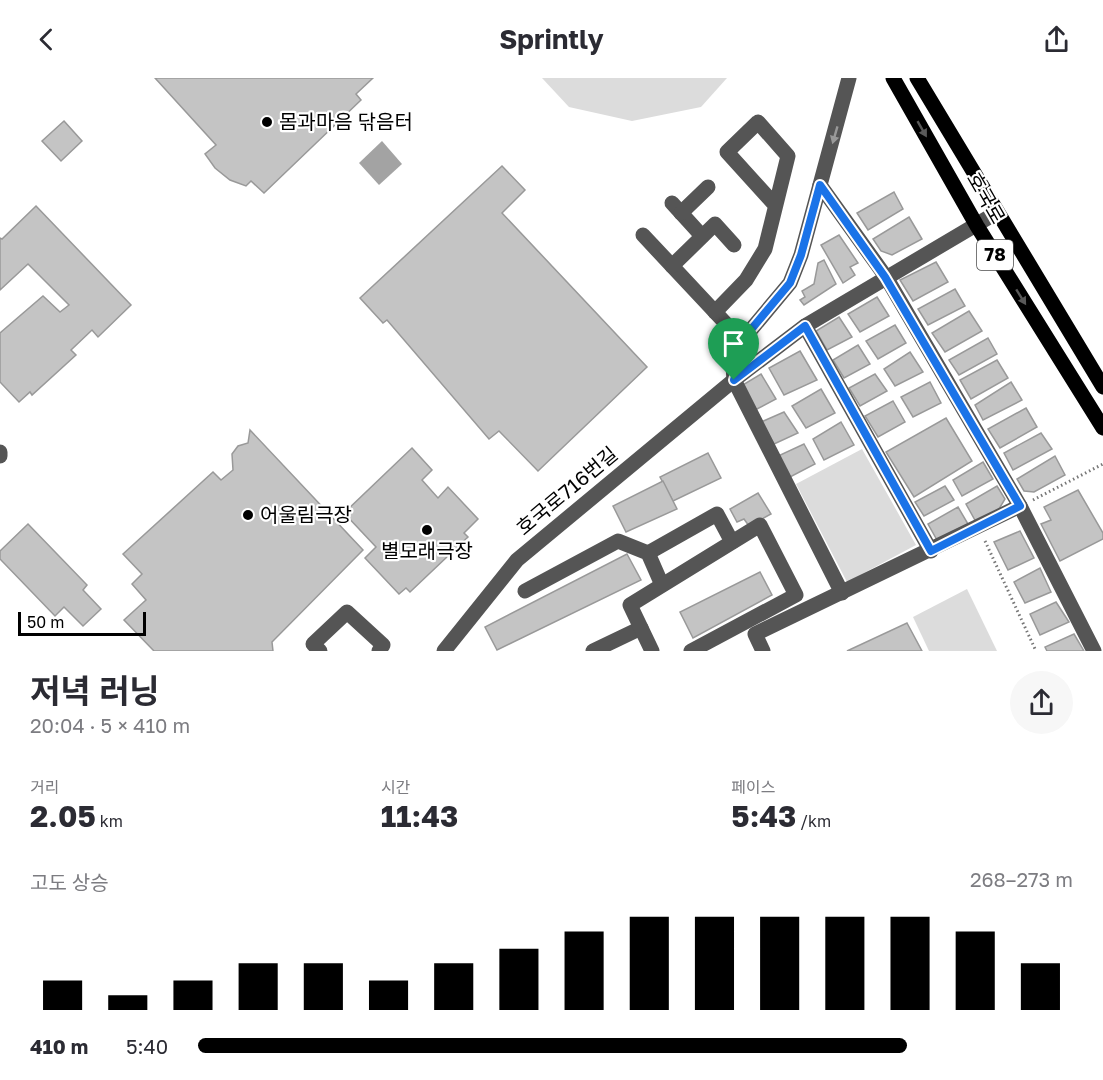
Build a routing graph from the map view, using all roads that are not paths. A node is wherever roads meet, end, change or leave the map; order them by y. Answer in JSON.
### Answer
{"nodes":[{"id":1,"x":849,"y":78,"type":"edge"},
{"id":2,"x":893,"y":78,"type":"edge"},
{"id":3,"x":917,"y":78,"type":"edge"},
{"id":4,"x":820,"y":185,"type":"junction"},
{"id":5,"x":708,"y":187,"type":"dead end"},
{"id":6,"x":775,"y":205,"type":"junction"},
{"id":7,"x":996,"y":213,"type":"junction"},
{"id":8,"x":977,"y":226,"type":"junction"},
{"id":9,"x":643,"y":235,"type":"dead end"},
{"id":10,"x":702,"y":236,"type":"junction"},
{"id":11,"x":734,"y":245,"type":"dead end"},
{"id":12,"x":672,"y":266,"type":"junction"},
{"id":13,"x":885,"y":277,"type":"junction"},
{"id":14,"x":715,"y":312,"type":"junction"},
{"id":15,"x":805,"y":326,"type":"junction"},
{"id":16,"x":734,"y":380,"type":"junction"},
{"id":17,"x":1103,"y":387,"type":"edge"},
{"id":18,"x":1103,"y":428,"type":"edge"},
{"id":19,"x":1020,"y":506,"type":"junction"},
{"id":20,"x":732,"y":542,"type":"junction"},
{"id":21,"x":931,"y":551,"type":"junction"},
{"id":22,"x":648,"y":553,"type":"junction"},
{"id":23,"x":662,"y":585,"type":"junction"},
{"id":24,"x":525,"y":591,"type":"dead end"},
{"id":25,"x":842,"y":593,"type":"junction"},
{"id":26,"x":641,"y":628,"type":"junction"},
{"id":27,"x":718,"y":645,"type":"edge"},
{"id":28,"x":320,"y":651,"type":"edge"},
{"id":29,"x":379,"y":651,"type":"edge"},
{"id":30,"x":444,"y":651,"type":"edge"},
{"id":31,"x":593,"y":651,"type":"edge"},
{"id":32,"x":652,"y":651,"type":"edge"},
{"id":33,"x":691,"y":651,"type":"edge"},
{"id":34,"x":763,"y":651,"type":"edge"},
{"id":35,"x":1094,"y":651,"type":"edge"}],
"edges":[{"from":1,"to":4,"type":"street","one_way":true},
{"from":2,"to":8,"type":"main road","name":"호국로","number":"78","one_way":true},
{"from":3,"to":7,"type":"main road","name":"호국로","number":"78"},
{"from":4,"to":13,"type":"street"},
{"from":4,"to":16,"type":"street"},
{"from":5,"to":10,"type":"street"},
{"from":6,"to":6,"type":"street"},
{"from":6,"to":14,"type":"street"},
{"from":7,"to":8,"type":"street","name":"호국로716번길"},
{"from":7,"to":17,"type":"main road","name":"호국로","number":"78"},
{"from":8,"to":13,"type":"street","name":"호국로716번길"},
{"from":8,"to":18,"type":"main road","name":"호국로","number":"78","one_way":true},
{"from":9,"to":12,"type":"street"},
{"from":10,"to":11,"type":"street"},
{"from":10,"to":12,"type":"street"},
{"from":12,"to":14,"type":"street"},
{"from":13,"to":15,"type":"street","name":"호국로716번길"},
{"from":13,"to":19,"type":"street"},
{"from":14,"to":16,"type":"street"},
{"from":15,"to":16,"type":"street","name":"호국로716번길"},
{"from":15,"to":21,"type":"street"},
{"from":16,"to":25,"type":"street"},
{"from":16,"to":30,"type":"street","name":"호국로716번길"},
{"from":19,"to":21,"type":"street"},
{"from":19,"to":35,"type":"street"},
{"from":20,"to":22,"type":"street"},
{"from":20,"to":23,"type":"street"},
{"from":20,"to":27,"type":"street"},
{"from":21,"to":25,"type":"street"},
{"from":22,"to":23,"type":"street"},
{"from":22,"to":24,"type":"street"},
{"from":23,"to":26,"type":"street"},
{"from":25,"to":34,"type":"street"},
{"from":26,"to":31,"type":"street"},
{"from":26,"to":32,"type":"street"},
{"from":27,"to":33,"type":"street"},
{"from":28,"to":29,"type":"street"}]}
